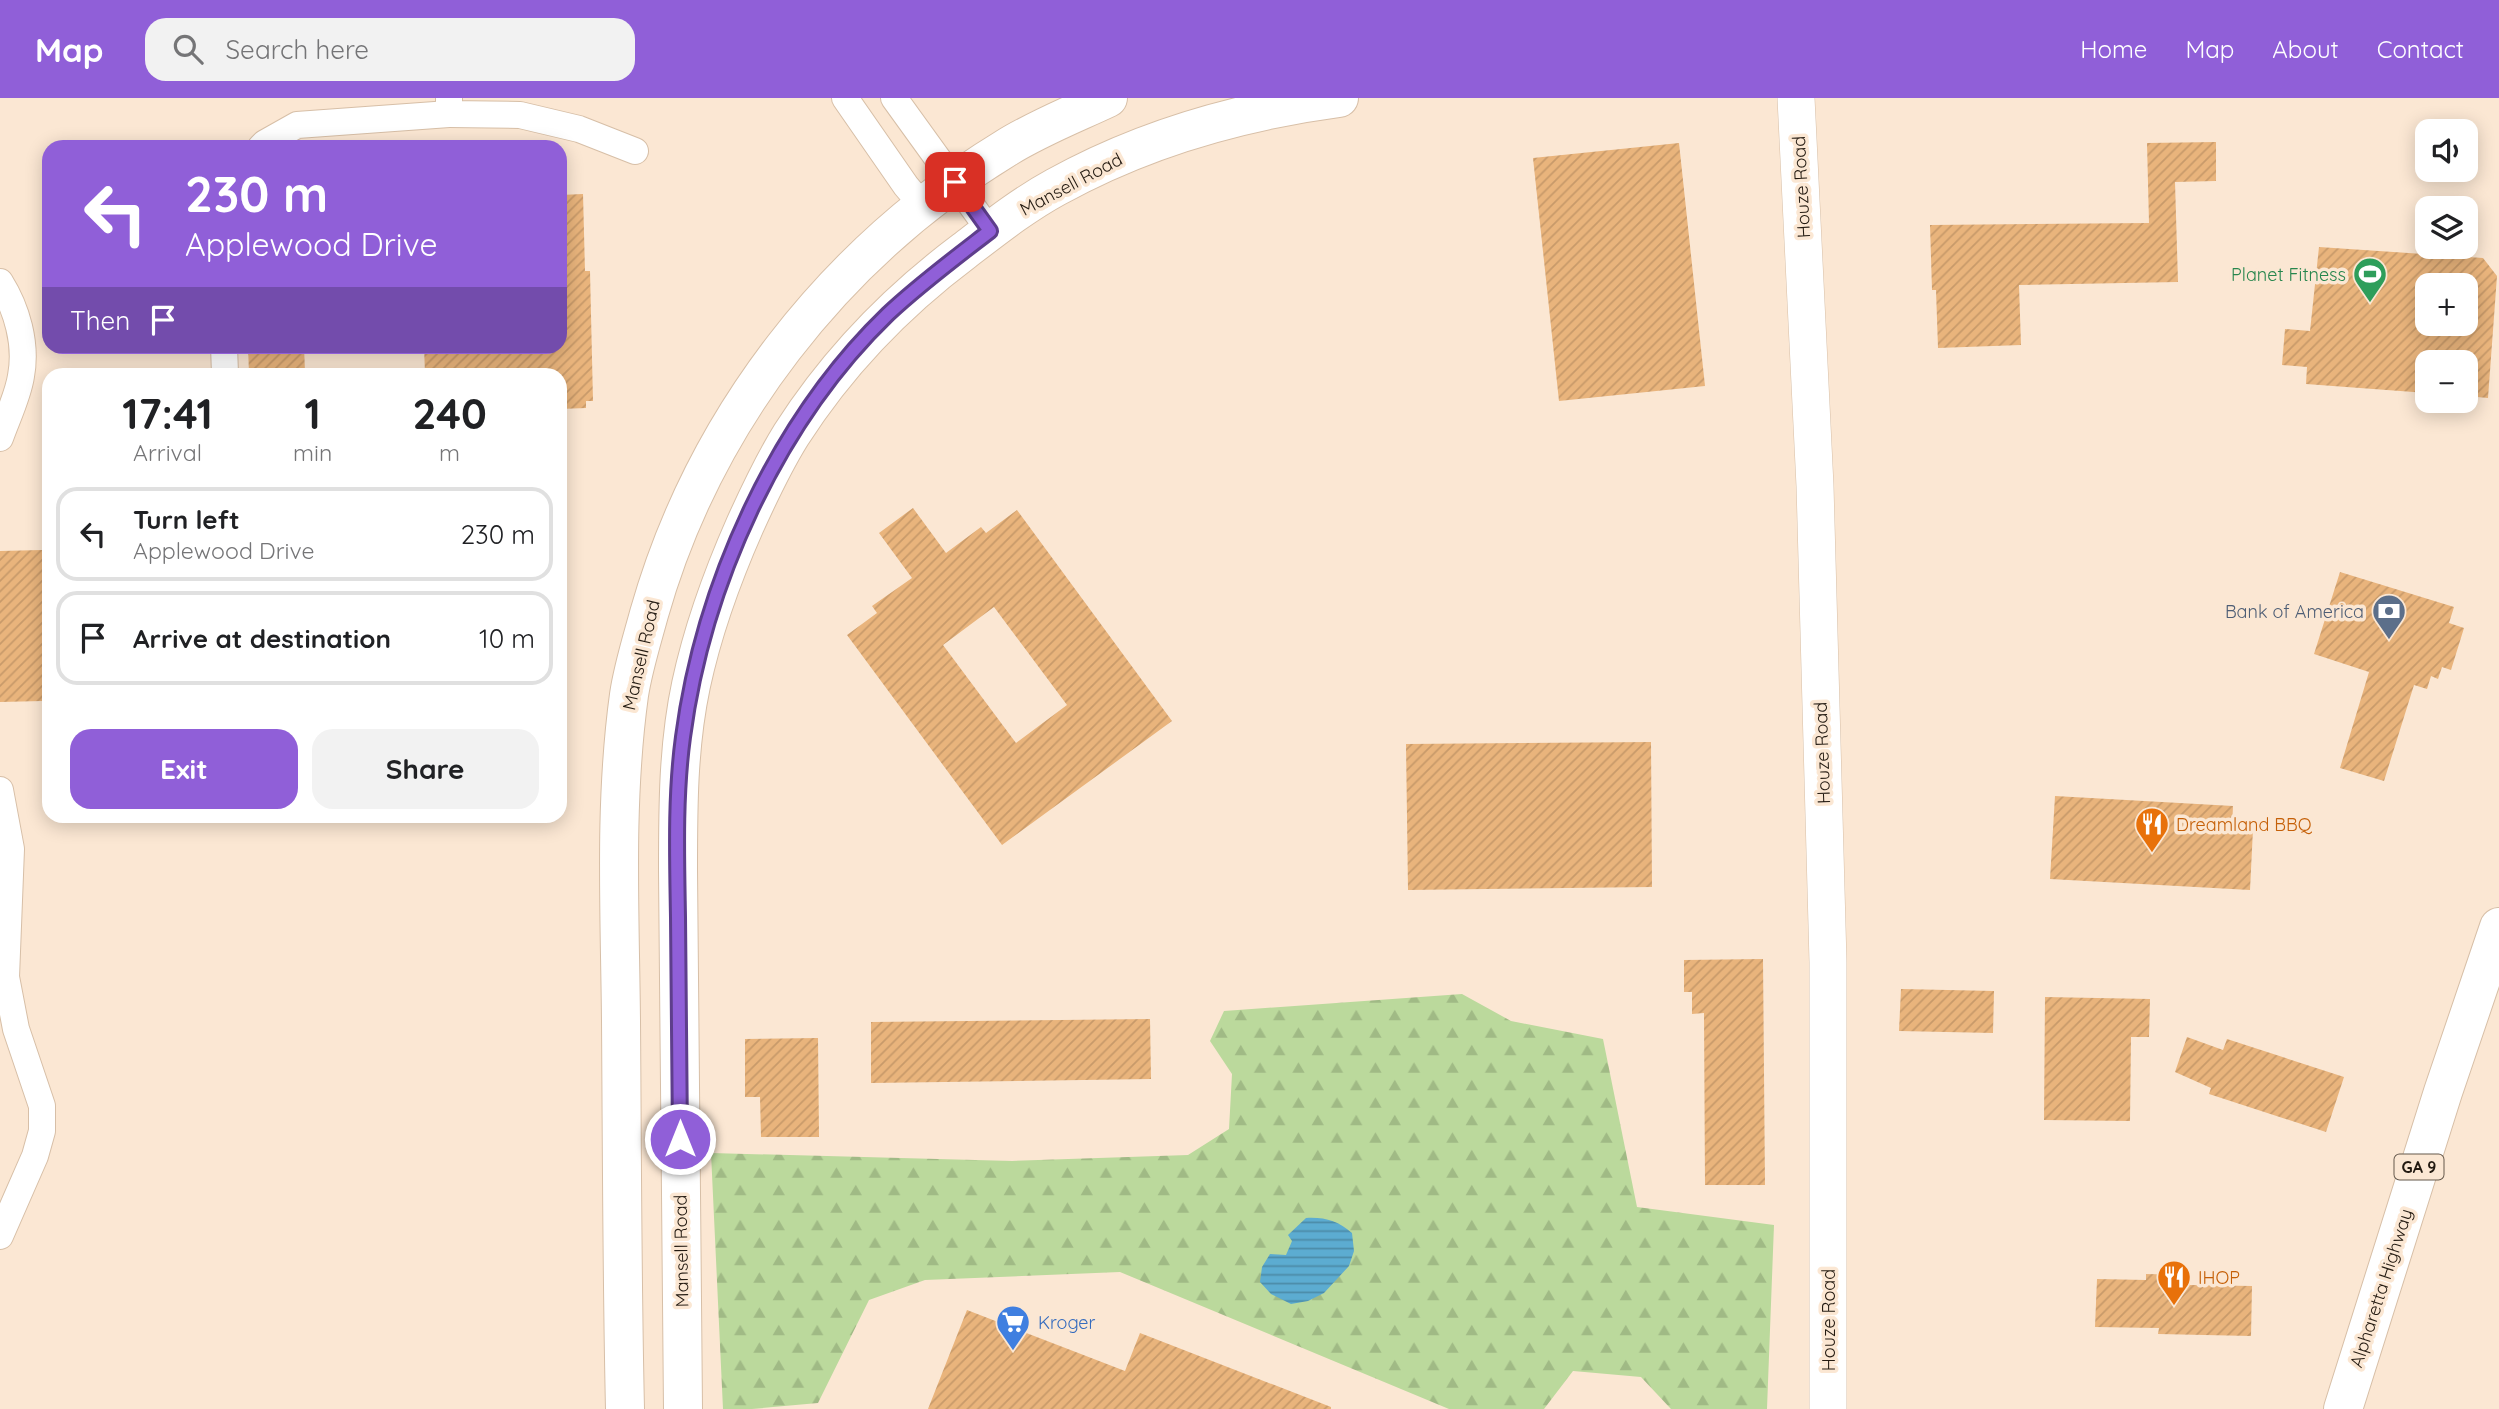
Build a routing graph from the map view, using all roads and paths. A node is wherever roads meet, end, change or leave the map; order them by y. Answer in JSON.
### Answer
{"nodes":[{"id":1,"x":845,"y":98,"type":"edge"},
{"id":2,"x":894,"y":98,"type":"edge"},
{"id":3,"x":1108,"y":98,"type":"edge"},
{"id":4,"x":1339,"y":98,"type":"edge"},
{"id":5,"x":1796,"y":98,"type":"edge"},
{"id":6,"x":449,"y":106,"type":"edge"},
{"id":7,"x":269,"y":140,"type":"edge"},
{"id":8,"x":635,"y":151,"type":"dead end"},
{"id":9,"x":955,"y":182,"type":"junction"},
{"id":10,"x":923,"y":206,"type":"junction"},
{"id":11,"x":990,"y":231,"type":"junction"},
{"id":12,"x":0,"y":282,"type":"edge"},
{"id":13,"x":0,"y":438,"type":"edge"},
{"id":14,"x":675,"y":538,"type":"junction"},
{"id":15,"x":729,"y":562,"type":"junction"},
{"id":16,"x":0,"y":790,"type":"edge"},
{"id":17,"x":2499,"y":927,"type":"edge"},
{"id":18,"x":0,"y":1236,"type":"edge"},
{"id":19,"x":625,"y":1409,"type":"edge"},
{"id":20,"x":683,"y":1409,"type":"edge"},
{"id":21,"x":1828,"y":1409,"type":"edge"},
{"id":22,"x":2343,"y":1409,"type":"edge"}],
"edges":[{"from":1,"to":10,"type":"street"},
{"from":2,"to":9,"type":"street"},
{"from":3,"to":9,"type":"main road","name":"Mansell Road"},
{"from":4,"to":11,"type":"main road","name":"Mansell Road"},
{"from":5,"to":21,"type":"street","name":"Houze Road"},
{"from":6,"to":7,"type":"street"},
{"from":6,"to":8,"type":"street"},
{"from":9,"to":10,"type":"main road","name":"Mansell Road"},
{"from":9,"to":11,"type":"street"},
{"from":10,"to":14,"type":"main road","name":"Mansell Road"},
{"from":11,"to":15,"type":"main road","name":"Mansell Road"},
{"from":12,"to":13,"type":"street"},
{"from":14,"to":15,"type":"main road"},
{"from":14,"to":19,"type":"main road","name":"Mansell Road"},
{"from":15,"to":20,"type":"main road","name":"Mansell Road"},
{"from":16,"to":18,"type":"street"},
{"from":17,"to":22,"type":"main road","name":"Alpharetta Highway","number":"GA 9"}]}
